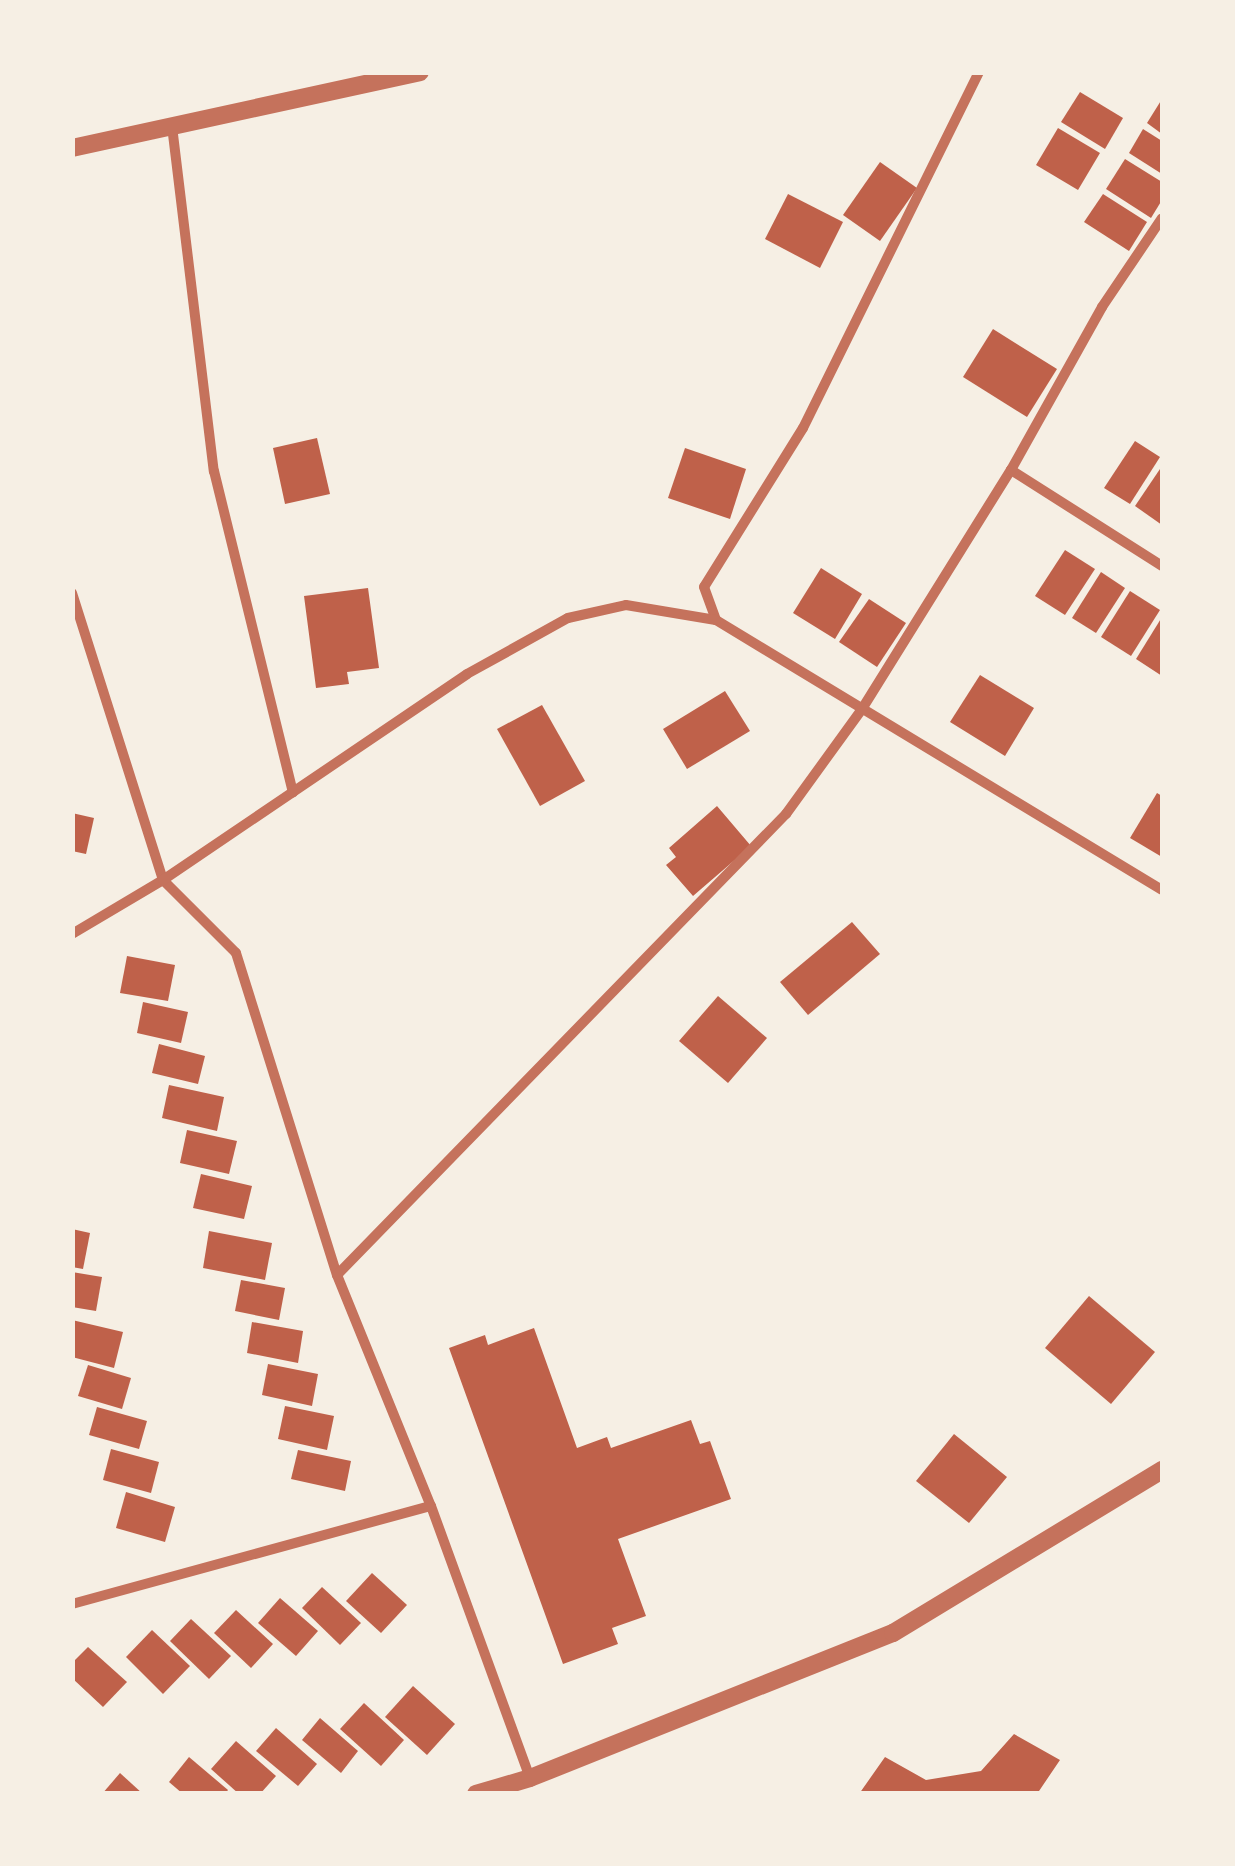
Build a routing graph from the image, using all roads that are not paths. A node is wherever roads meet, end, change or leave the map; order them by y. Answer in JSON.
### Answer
{"nodes":[{"id":1,"x":420,"y":72,"type":"edge"},
{"id":2,"x":979,"y":72,"type":"edge"},
{"id":3,"x":172,"y":126,"type":"junction"},
{"id":4,"x":72,"y":148,"type":"edge"},
{"id":5,"x":1162,"y":218,"type":"edge"},
{"id":6,"x":1011,"y":470,"type":"junction"},
{"id":7,"x":1162,"y":566,"type":"edge"},
{"id":8,"x":72,"y":592,"type":"edge"},
{"id":9,"x":716,"y":620,"type":"junction"},
{"id":10,"x":862,"y":709,"type":"junction"},
{"id":11,"x":293,"y":792,"type":"junction"},
{"id":12,"x":164,"y":880,"type":"junction"},
{"id":13,"x":1162,"y":890,"type":"edge"},
{"id":14,"x":72,"y":934,"type":"edge"},
{"id":15,"x":337,"y":1275,"type":"junction"},
{"id":16,"x":1162,"y":1470,"type":"edge"},
{"id":17,"x":431,"y":1506,"type":"junction"},
{"id":18,"x":72,"y":1604,"type":"edge"},
{"id":19,"x":530,"y":1778,"type":"junction"},
{"id":20,"x":483,"y":1792,"type":"edge"}],
"edges":[{"from":1,"to":3,"type":"street"},
{"from":2,"to":9,"type":"street"},
{"from":3,"to":4,"type":"street"},
{"from":3,"to":11,"type":"street"},
{"from":5,"to":6,"type":"street"},
{"from":6,"to":7,"type":"street"},
{"from":6,"to":10,"type":"street"},
{"from":8,"to":12,"type":"street"},
{"from":9,"to":10,"type":"street"},
{"from":9,"to":11,"type":"street"},
{"from":10,"to":13,"type":"street"},
{"from":10,"to":15,"type":"street"},
{"from":11,"to":12,"type":"street"},
{"from":12,"to":14,"type":"street"},
{"from":12,"to":15,"type":"street"},
{"from":15,"to":17,"type":"street"},
{"from":16,"to":19,"type":"street"},
{"from":17,"to":18,"type":"street"},
{"from":17,"to":19,"type":"street"},
{"from":19,"to":20,"type":"street"}]}
